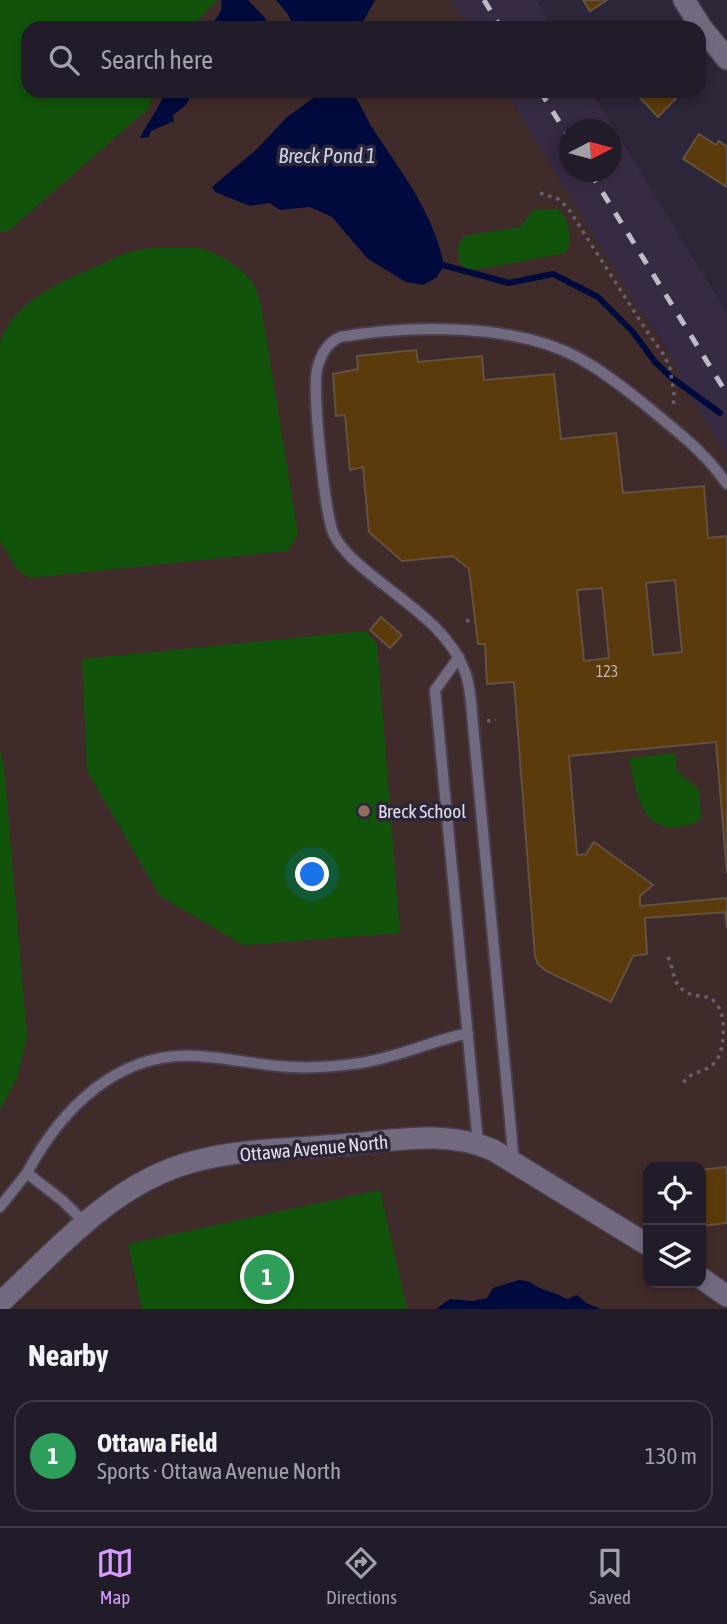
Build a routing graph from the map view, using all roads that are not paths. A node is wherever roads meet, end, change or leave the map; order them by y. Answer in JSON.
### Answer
{"nodes":[{"id":1,"x":684,"y":0,"type":"edge"},
{"id":2,"x":697,"y":21,"type":"edge"},
{"id":3,"x":706,"y":33,"type":"edge"},
{"id":4,"x":727,"y":59,"type":"edge"},
{"id":5,"x":727,"y":484,"type":"edge"},
{"id":6,"x":459,"y":657,"type":"junction"},
{"id":7,"x":468,"y":1033,"type":"junction"},
{"id":8,"x":478,"y":1143,"type":"junction"},
{"id":9,"x":514,"y":1163,"type":"junction"},
{"id":10,"x":27,"y":1172,"type":"junction"},
{"id":11,"x":0,"y":1207,"type":"edge"},
{"id":12,"x":85,"y":1223,"type":"junction"},
{"id":13,"x":643,"y":1242,"type":"edge"},
{"id":14,"x":706,"y":1281,"type":"edge"},
{"id":15,"x":726,"y":1294,"type":"edge"},
{"id":16,"x":0,"y":1303,"type":"edge"}],
"edges":[{"from":1,"to":2,"type":"street"},
{"from":3,"to":4,"type":"street"},
{"from":5,"to":6,"type":"lane"},
{"from":6,"to":7,"type":"lane"},
{"from":6,"to":9,"type":"lane"},
{"from":7,"to":8,"type":"lane"},
{"from":7,"to":10,"type":"lane"},
{"from":8,"to":9,"type":"street","name":"Ottawa Avenue North"},
{"from":8,"to":12,"type":"street","name":"Ottawa Avenue North"},
{"from":9,"to":13,"type":"street","name":"Ottawa Avenue North"},
{"from":10,"to":11,"type":"lane"},
{"from":10,"to":12,"type":"lane"},
{"from":12,"to":16,"type":"street","name":"Ottawa Avenue North"},
{"from":14,"to":15,"type":"street"}]}
